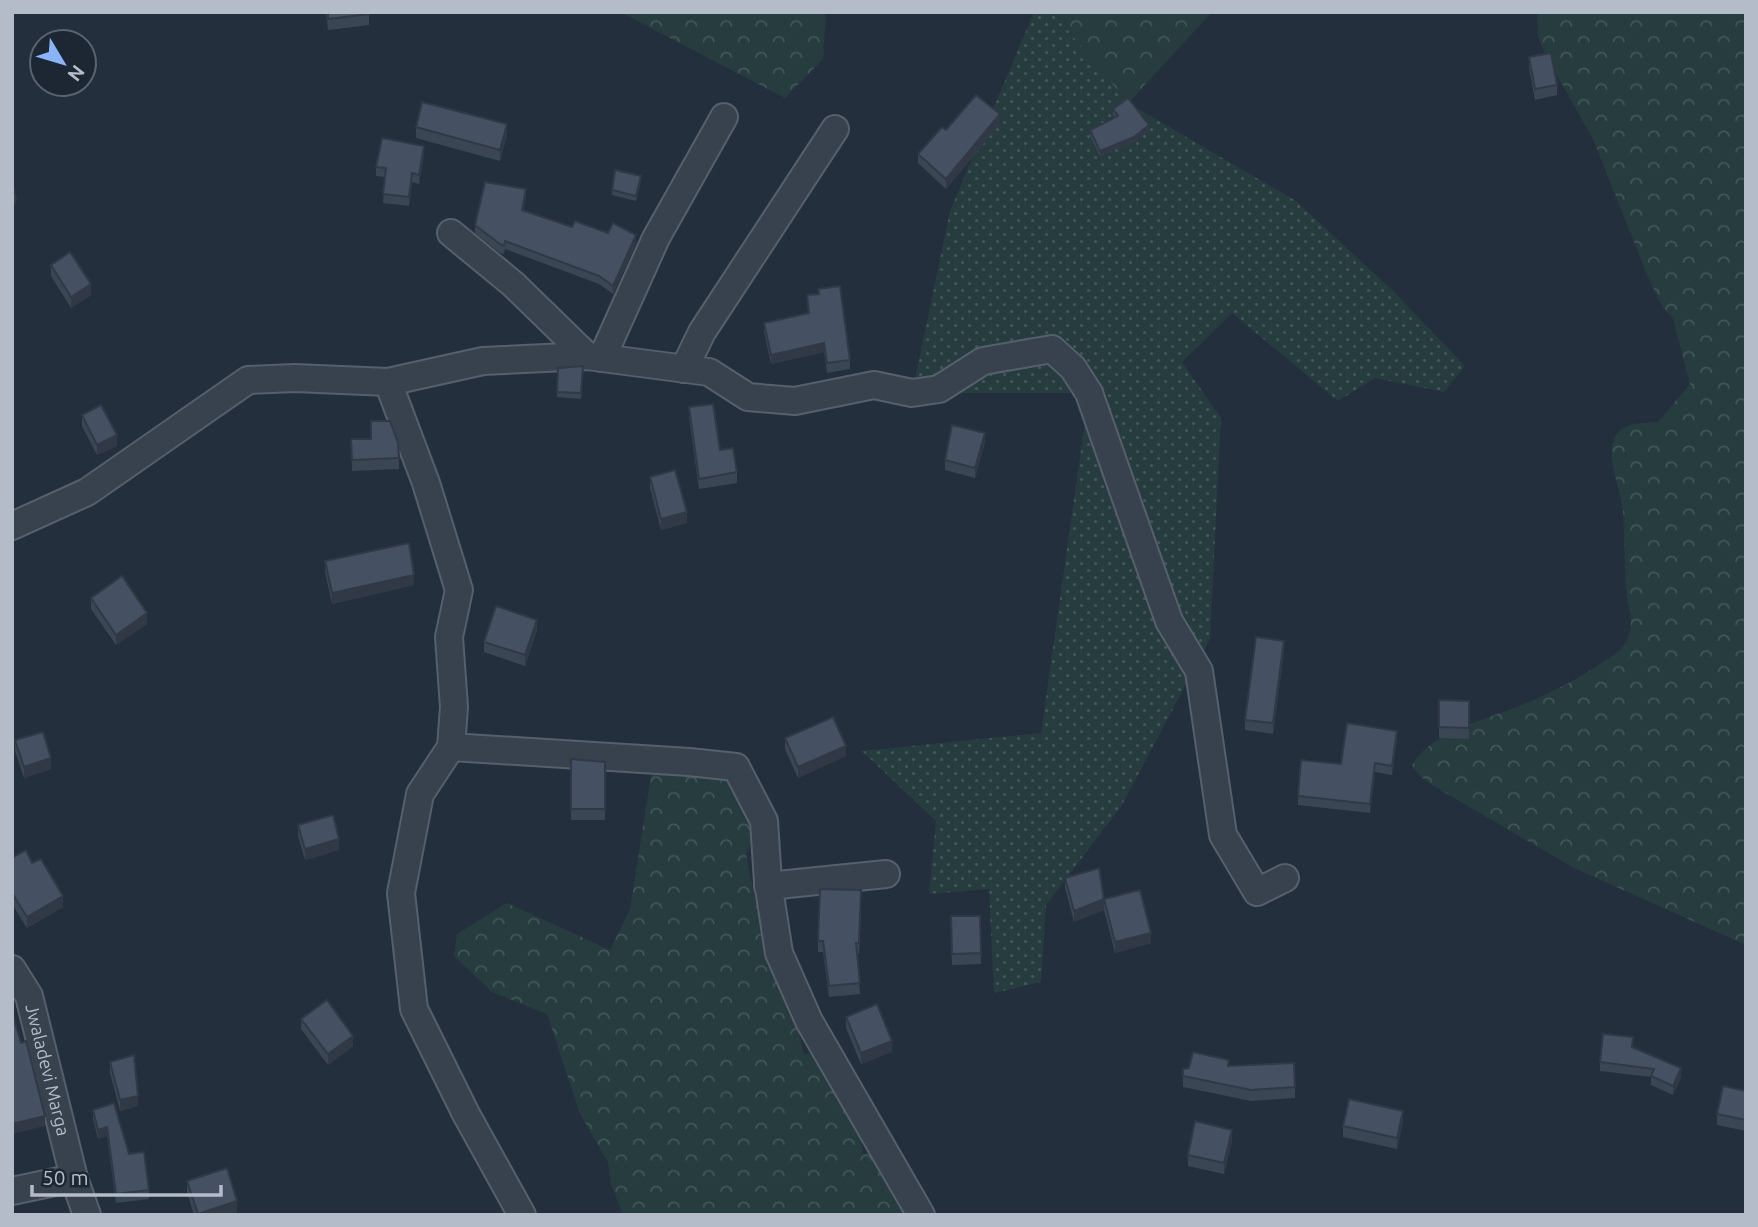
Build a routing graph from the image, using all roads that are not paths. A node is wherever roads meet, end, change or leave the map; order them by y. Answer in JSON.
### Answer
{"nodes":[{"id":1,"x":724,"y":117,"type":"dead end"},
{"id":2,"x":835,"y":129,"type":"dead end"},
{"id":3,"x":451,"y":233,"type":"dead end"},
{"id":4,"x":594,"y":357,"type":"junction"},
{"id":5,"x":684,"y":369,"type":"junction"},
{"id":6,"x":388,"y":382,"type":"junction"},
{"id":7,"x":12,"y":526,"type":"edge"},
{"id":8,"x":451,"y":747,"type":"junction"},
{"id":9,"x":886,"y":874,"type":"dead end"},
{"id":10,"x":1285,"y":878,"type":"dead end"},
{"id":11,"x":768,"y":886,"type":"junction"},
{"id":12,"x":12,"y":969,"type":"edge"},
{"id":13,"x":75,"y":1178,"type":"junction"},
{"id":14,"x":12,"y":1191,"type":"edge"},
{"id":15,"x":87,"y":1215,"type":"edge"},
{"id":16,"x":522,"y":1215,"type":"edge"},
{"id":17,"x":921,"y":1215,"type":"edge"}],
"edges":[{"from":1,"to":4,"type":"street"},
{"from":2,"to":5,"type":"street"},
{"from":3,"to":4,"type":"street"},
{"from":4,"to":5,"type":"street"},
{"from":4,"to":6,"type":"street"},
{"from":5,"to":10,"type":"street"},
{"from":6,"to":7,"type":"street"},
{"from":6,"to":8,"type":"street"},
{"from":8,"to":11,"type":"street"},
{"from":8,"to":16,"type":"street"},
{"from":9,"to":11,"type":"street"},
{"from":11,"to":17,"type":"street"},
{"from":12,"to":13,"type":"street","name":"Jwaladevi Marga"},
{"from":13,"to":14,"type":"street"},
{"from":13,"to":15,"type":"street","name":"Jwaladevi Marga"}]}
